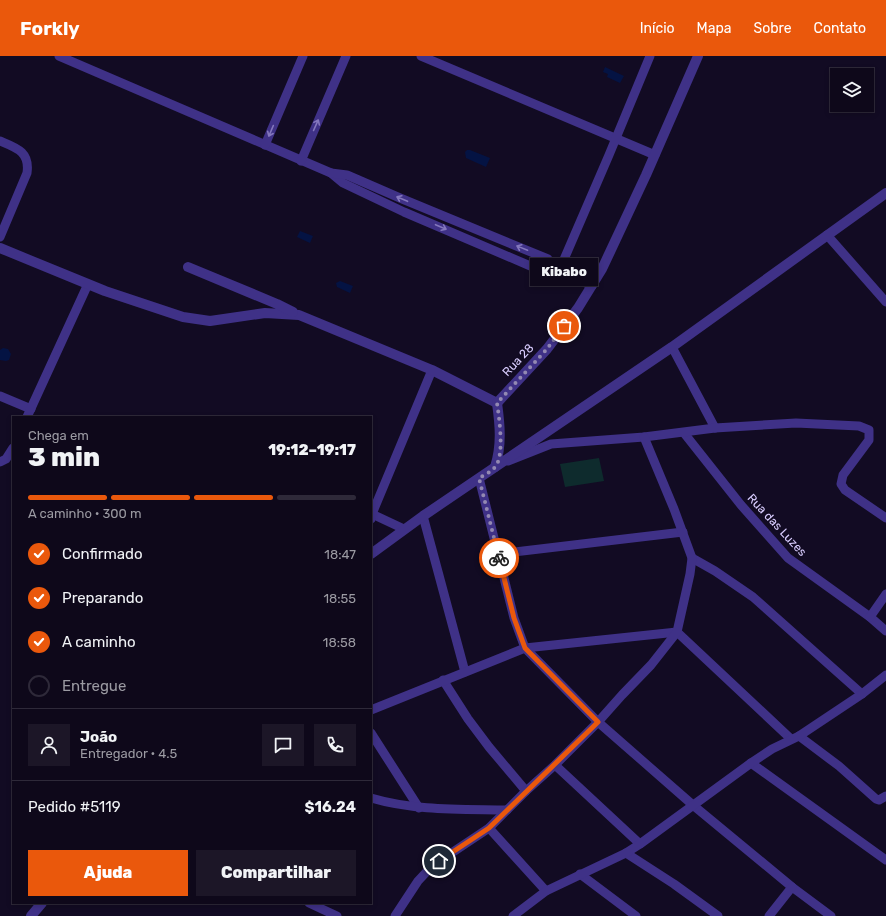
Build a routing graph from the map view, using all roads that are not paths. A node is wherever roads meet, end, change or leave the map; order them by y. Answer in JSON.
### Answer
{"nodes":[{"id":1,"x":59,"y":56,"type":"edge"},
{"id":2,"x":303,"y":56,"type":"edge"},
{"id":3,"x":346,"y":56,"type":"edge"},
{"id":4,"x":421,"y":56,"type":"edge"},
{"id":5,"x":650,"y":56,"type":"edge"},
{"id":6,"x":698,"y":56,"type":"edge"},
{"id":7,"x":616,"y":139,"type":"junction"},
{"id":8,"x":0,"y":141,"type":"edge"},
{"id":9,"x":265,"y":145,"type":"junction"},
{"id":10,"x":655,"y":155,"type":"junction"},
{"id":11,"x":301,"y":161,"type":"junction"},
{"id":12,"x":331,"y":173,"type":"junction"},
{"id":13,"x":886,"y":193,"type":"edge"},
{"id":14,"x":828,"y":235,"type":"junction"},
{"id":15,"x":0,"y":238,"type":"edge"},
{"id":16,"x":0,"y":248,"type":"edge"},
{"id":17,"x":188,"y":267,"type":"dead end"},
{"id":18,"x":556,"y":270,"type":"junction"},
{"id":19,"x":88,"y":284,"type":"junction"},
{"id":20,"x":592,"y":286,"type":"junction"},
{"id":21,"x":255,"y":295,"type":"junction"},
{"id":22,"x":886,"y":302,"type":"edge"},
{"id":23,"x":254,"y":315,"type":"junction"},
{"id":24,"x":299,"y":315,"type":"junction"},
{"id":25,"x":672,"y":347,"type":"junction"},
{"id":26,"x":432,"y":370,"type":"junction"},
{"id":27,"x":0,"y":396,"type":"edge"},
{"id":28,"x":497,"y":403,"type":"junction"},
{"id":29,"x":29,"y":413,"type":"edge"},
{"id":30,"x":715,"y":428,"type":"junction"},
{"id":31,"x":684,"y":433,"type":"junction"},
{"id":32,"x":644,"y":437,"type":"junction"},
{"id":33,"x":12,"y":450,"type":"edge"},
{"id":34,"x":0,"y":462,"type":"edge"},
{"id":35,"x":496,"y":467,"type":"junction"},
{"id":36,"x":479,"y":478,"type":"junction"},
{"id":37,"x":423,"y":516,"type":"junction"},
{"id":38,"x":372,"y":517,"type":"edge"},
{"id":39,"x":886,"y":518,"type":"edge"},
{"id":40,"x":404,"y":530,"type":"junction"},
{"id":41,"x":683,"y":532,"type":"junction"},
{"id":42,"x":372,"y":553,"type":"edge"},
{"id":43,"x":498,"y":554,"type":"junction"},
{"id":44,"x":692,"y":558,"type":"junction"},
{"id":45,"x":886,"y":594,"type":"edge"},
{"id":46,"x":870,"y":617,"type":"junction"},
{"id":47,"x":886,"y":631,"type":"edge"},
{"id":48,"x":677,"y":632,"type":"junction"},
{"id":49,"x":525,"y":648,"type":"junction"},
{"id":50,"x":465,"y":672,"type":"junction"},
{"id":51,"x":886,"y":675,"type":"edge"},
{"id":52,"x":443,"y":680,"type":"junction"},
{"id":53,"x":862,"y":694,"type":"junction"},
{"id":54,"x":372,"y":710,"type":"edge"},
{"id":55,"x":598,"y":722,"type":"junction"},
{"id":56,"x":372,"y":735,"type":"edge"},
{"id":57,"x":795,"y":738,"type":"junction"},
{"id":58,"x":751,"y":763,"type":"junction"},
{"id":59,"x":555,"y":765,"type":"junction"},
{"id":60,"x":526,"y":791,"type":"junction"},
{"id":61,"x":886,"y":796,"type":"edge"},
{"id":62,"x":372,"y":798,"type":"edge"},
{"id":63,"x":694,"y":806,"type":"junction"},
{"id":64,"x":419,"y":808,"type":"junction"},
{"id":65,"x":507,"y":810,"type":"junction"},
{"id":66,"x":489,"y":828,"type":"junction"},
{"id":67,"x":640,"y":844,"type":"junction"},
{"id":68,"x":626,"y":853,"type":"junction"},
{"id":69,"x":886,"y":860,"type":"edge"},
{"id":70,"x":580,"y":874,"type":"junction"},
{"id":71,"x":792,"y":887,"type":"junction"},
{"id":72,"x":546,"y":891,"type":"junction"},
{"id":73,"x":41,"y":904,"type":"edge"},
{"id":74,"x":41,"y":904,"type":"edge"},
{"id":75,"x":311,"y":904,"type":"edge"},
{"id":76,"x":31,"y":916,"type":"edge"},
{"id":77,"x":35,"y":916,"type":"edge"},
{"id":78,"x":337,"y":916,"type":"edge"},
{"id":79,"x":395,"y":916,"type":"edge"},
{"id":80,"x":513,"y":916,"type":"edge"},
{"id":81,"x":636,"y":916,"type":"edge"},
{"id":82,"x":718,"y":916,"type":"edge"},
{"id":83,"x":769,"y":916,"type":"edge"},
{"id":84,"x":831,"y":916,"type":"edge"}],
"edges":[{"from":1,"to":9,"type":"street"},
{"from":2,"to":9,"type":"street","one_way":true},
{"from":11,"to":3,"type":"street","one_way":true},
{"from":4,"to":7,"type":"street"},
{"from":5,"to":7,"type":"street"},
{"from":6,"to":10,"type":"street","name":"Rua 28"},
{"from":7,"to":10,"type":"street"},
{"from":7,"to":18,"type":"street"},
{"from":8,"to":15,"type":"street"},
{"from":9,"to":11,"type":"street"},
{"from":10,"to":20,"type":"street","name":"Rua 28"},
{"from":11,"to":12,"type":"street"},
{"from":12,"to":18,"type":"street","one_way":true},
{"from":18,"to":12,"type":"street","one_way":true},
{"from":13,"to":14,"type":"street"},
{"from":14,"to":22,"type":"street"},
{"from":14,"to":25,"type":"street"},
{"from":16,"to":19,"type":"street"},
{"from":17,"to":21,"type":"street"},
{"from":18,"to":20,"type":"street"},
{"from":19,"to":23,"type":"street"},
{"from":19,"to":29,"type":"street"},
{"from":20,"to":28,"type":"street","name":"Rua 28"},
{"from":21,"to":23,"type":"street"},
{"from":21,"to":24,"type":"street"},
{"from":23,"to":24,"type":"street"},
{"from":24,"to":26,"type":"street"},
{"from":25,"to":30,"type":"street"},
{"from":25,"to":35,"type":"street"},
{"from":26,"to":28,"type":"street"},
{"from":26,"to":38,"type":"street"},
{"from":27,"to":29,"type":"street"},
{"from":28,"to":35,"type":"street"},
{"from":30,"to":31,"type":"street"},
{"from":30,"to":39,"type":"street"},
{"from":31,"to":32,"type":"street"},
{"from":31,"to":46,"type":"street","name":"Rua das Luzes"},
{"from":32,"to":35,"type":"street"},
{"from":32,"to":41,"type":"street"},
{"from":33,"to":34,"type":"street"},
{"from":35,"to":36,"type":"street"},
{"from":36,"to":37,"type":"street"},
{"from":36,"to":43,"type":"street"},
{"from":37,"to":40,"type":"street"},
{"from":37,"to":50,"type":"street"},
{"from":38,"to":40,"type":"street"},
{"from":40,"to":42,"type":"street"},
{"from":41,"to":43,"type":"street"},
{"from":41,"to":44,"type":"street"},
{"from":43,"to":49,"type":"street"},
{"from":44,"to":48,"type":"street"},
{"from":44,"to":53,"type":"street"},
{"from":45,"to":46,"type":"street"},
{"from":46,"to":47,"type":"street","name":"Rua das Luzes"},
{"from":48,"to":49,"type":"street"},
{"from":48,"to":55,"type":"street"},
{"from":48,"to":57,"type":"street"},
{"from":49,"to":50,"type":"street"},
{"from":49,"to":55,"type":"street"},
{"from":50,"to":52,"type":"street"},
{"from":51,"to":53,"type":"street"},
{"from":52,"to":54,"type":"street"},
{"from":52,"to":60,"type":"street"},
{"from":53,"to":57,"type":"street"},
{"from":55,"to":59,"type":"street"},
{"from":55,"to":63,"type":"street"},
{"from":56,"to":64,"type":"street"},
{"from":57,"to":58,"type":"street"},
{"from":57,"to":61,"type":"street"},
{"from":58,"to":63,"type":"street"},
{"from":58,"to":69,"type":"street"},
{"from":59,"to":60,"type":"street"},
{"from":59,"to":67,"type":"street"},
{"from":60,"to":65,"type":"street"},
{"from":62,"to":64,"type":"street"},
{"from":63,"to":67,"type":"street"},
{"from":63,"to":71,"type":"street"},
{"from":64,"to":65,"type":"street"},
{"from":65,"to":66,"type":"street"},
{"from":66,"to":72,"type":"street"},
{"from":66,"to":79,"type":"street"},
{"from":67,"to":68,"type":"street"},
{"from":68,"to":70,"type":"street"},
{"from":68,"to":82,"type":"street"},
{"from":70,"to":72,"type":"street"},
{"from":70,"to":81,"type":"street"},
{"from":71,"to":83,"type":"street"},
{"from":71,"to":84,"type":"street"},
{"from":72,"to":80,"type":"street"},
{"from":73,"to":76,"type":"street"},
{"from":74,"to":77,"type":"street"},
{"from":75,"to":78,"type":"street"}]}
